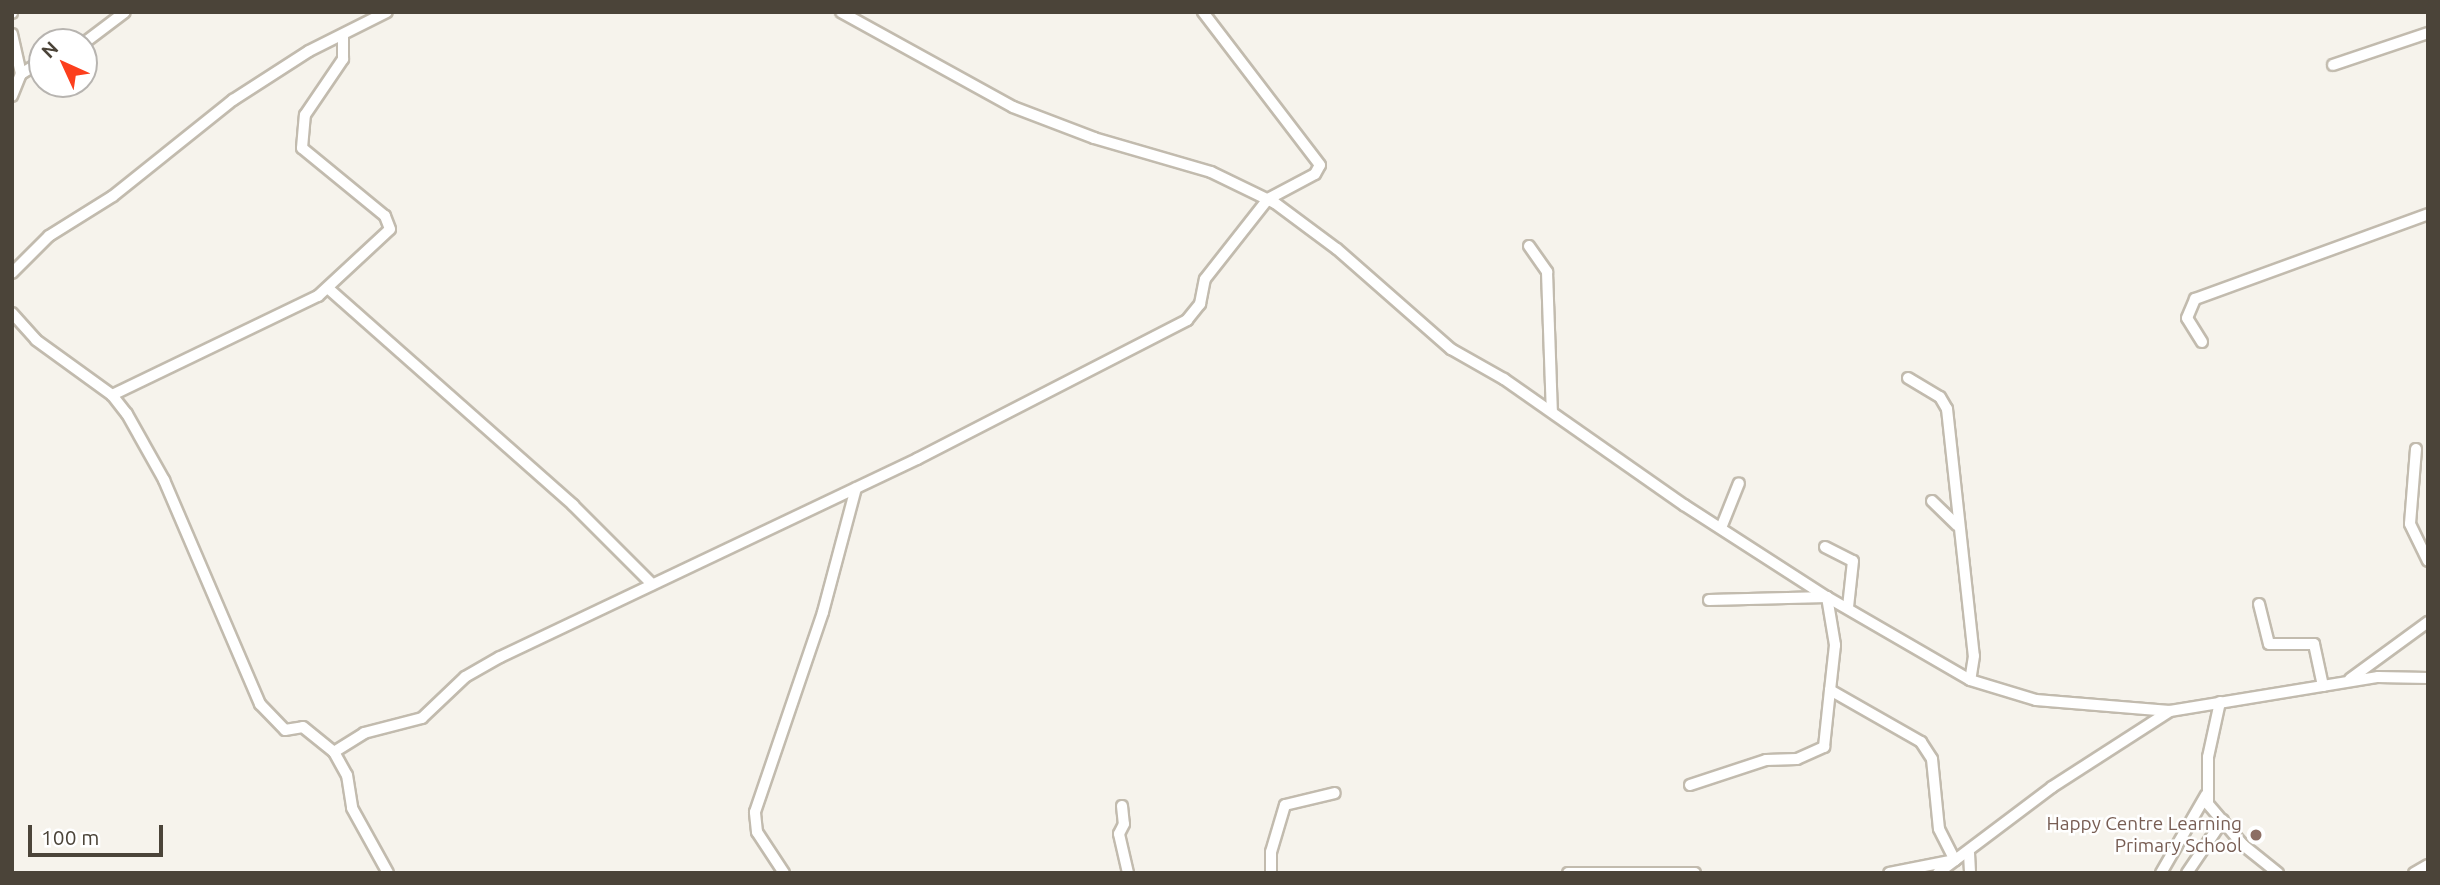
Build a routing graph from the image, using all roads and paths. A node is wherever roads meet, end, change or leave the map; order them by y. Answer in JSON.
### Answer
{"nodes":[{"id":1,"x":125,"y":12,"type":"edge"},
{"id":2,"x":387,"y":12,"type":"edge"},
{"id":3,"x":841,"y":12,"type":"edge"},
{"id":4,"x":1203,"y":12,"type":"edge"},
{"id":5,"x":98,"y":32,"type":"edge"},
{"id":6,"x":2428,"y":33,"type":"edge"},
{"id":7,"x":12,"y":34,"type":"edge"},
{"id":8,"x":343,"y":36,"type":"junction"},
{"id":9,"x":2333,"y":65,"type":"dead end"},
{"id":10,"x":28,"y":70,"type":"edge"},
{"id":11,"x":21,"y":74,"type":"junction"},
{"id":12,"x":12,"y":96,"type":"edge"},
{"id":13,"x":1268,"y":199,"type":"junction"},
{"id":14,"x":2428,"y":214,"type":"edge"},
{"id":15,"x":1529,"y":246,"type":"dead end"},
{"id":16,"x":12,"y":272,"type":"edge"},
{"id":17,"x":329,"y":289,"type":"junction"},
{"id":18,"x":12,"y":313,"type":"edge"},
{"id":19,"x":2202,"y":342,"type":"dead end"},
{"id":20,"x":1908,"y":378,"type":"dead end"},
{"id":21,"x":112,"y":395,"type":"junction"},
{"id":22,"x":1552,"y":412,"type":"junction"},
{"id":23,"x":2416,"y":449,"type":"dead end"},
{"id":24,"x":1739,"y":483,"type":"dead end"},
{"id":25,"x":856,"y":488,"type":"junction"},
{"id":26,"x":1932,"y":501,"type":"dead end"},
{"id":27,"x":1957,"y":525,"type":"junction"},
{"id":28,"x":1721,"y":528,"type":"junction"},
{"id":29,"x":1825,"y":547,"type":"dead end"},
{"id":30,"x":2428,"y":561,"type":"edge"},
{"id":31,"x":652,"y":584,"type":"junction"},
{"id":32,"x":1827,"y":597,"type":"junction"},
{"id":33,"x":1709,"y":600,"type":"dead end"},
{"id":34,"x":2259,"y":604,"type":"dead end"},
{"id":35,"x":1848,"y":607,"type":"junction"},
{"id":36,"x":2428,"y":622,"type":"edge"},
{"id":37,"x":2428,"y":678,"type":"edge"},
{"id":38,"x":1970,"y":680,"type":"junction"},
{"id":39,"x":2346,"y":682,"type":"junction"},
{"id":40,"x":2323,"y":686,"type":"junction"},
{"id":41,"x":1830,"y":691,"type":"junction"},
{"id":42,"x":2220,"y":702,"type":"junction"},
{"id":43,"x":2170,"y":711,"type":"junction"},
{"id":44,"x":334,"y":752,"type":"junction"},
{"id":45,"x":1690,"y":785,"type":"dead end"},
{"id":46,"x":1335,"y":793,"type":"dead end"},
{"id":47,"x":2206,"y":795,"type":"junction"},
{"id":48,"x":1122,"y":806,"type":"dead end"},
{"id":49,"x":2223,"y":820,"type":"junction"},
{"id":50,"x":1969,"y":853,"type":"junction"},
{"id":51,"x":1955,"y":860,"type":"junction"},
{"id":52,"x":2428,"y":865,"type":"edge"},
{"id":53,"x":388,"y":873,"type":"edge"},
{"id":54,"x":784,"y":873,"type":"edge"},
{"id":55,"x":1128,"y":873,"type":"edge"},
{"id":56,"x":1271,"y":873,"type":"edge"},
{"id":57,"x":1568,"y":873,"type":"edge"},
{"id":58,"x":1695,"y":873,"type":"edge"},
{"id":59,"x":1889,"y":873,"type":"edge"},
{"id":60,"x":1938,"y":873,"type":"edge"},
{"id":61,"x":1970,"y":873,"type":"edge"},
{"id":62,"x":2161,"y":873,"type":"edge"},
{"id":63,"x":2187,"y":873,"type":"edge"},
{"id":64,"x":2278,"y":873,"type":"edge"},
{"id":65,"x":2414,"y":873,"type":"edge"}],
"edges":[{"from":1,"to":5,"type":"street"},
{"from":2,"to":8,"type":"street"},
{"from":3,"to":13,"type":"street"},
{"from":4,"to":13,"type":"street"},
{"from":6,"to":9,"type":"street"},
{"from":7,"to":11,"type":"street"},
{"from":8,"to":16,"type":"street"},
{"from":8,"to":17,"type":"street"},
{"from":10,"to":11,"type":"street"},
{"from":11,"to":12,"type":"street"},
{"from":13,"to":22,"type":"street"},
{"from":13,"to":25,"type":"street"},
{"from":14,"to":19,"type":"street"},
{"from":15,"to":22,"type":"street"},
{"from":17,"to":21,"type":"street"},
{"from":17,"to":31,"type":"street"},
{"from":18,"to":21,"type":"street"},
{"from":20,"to":27,"type":"street"},
{"from":21,"to":44,"type":"street"},
{"from":22,"to":28,"type":"street"},
{"from":23,"to":30,"type":"street"},
{"from":24,"to":28,"type":"street"},
{"from":25,"to":31,"type":"street"},
{"from":25,"to":54,"type":"street"},
{"from":26,"to":27,"type":"street"},
{"from":27,"to":38,"type":"street"},
{"from":28,"to":32,"type":"street"},
{"from":29,"to":35,"type":"street"},
{"from":31,"to":44,"type":"street"},
{"from":32,"to":33,"type":"street"},
{"from":32,"to":35,"type":"street"},
{"from":32,"to":41,"type":"street"},
{"from":34,"to":40,"type":"street"},
{"from":35,"to":38,"type":"street"},
{"from":36,"to":39,"type":"street"},
{"from":37,"to":39,"type":"street"},
{"from":38,"to":43,"type":"street"},
{"from":39,"to":40,"type":"street"},
{"from":40,"to":42,"type":"street"},
{"from":41,"to":45,"type":"street"},
{"from":41,"to":51,"type":"street"},
{"from":42,"to":43,"type":"street"},
{"from":42,"to":47,"type":"street"},
{"from":43,"to":50,"type":"street"},
{"from":44,"to":53,"type":"street"},
{"from":46,"to":56,"type":"street"},
{"from":47,"to":49,"type":"street"},
{"from":47,"to":62,"type":"street"},
{"from":48,"to":55,"type":"street"},
{"from":49,"to":63,"type":"street"},
{"from":49,"to":64,"type":"street"},
{"from":50,"to":51,"type":"street"},
{"from":50,"to":61,"type":"street"},
{"from":51,"to":59,"type":"street"},
{"from":51,"to":60,"type":"street"},
{"from":52,"to":65,"type":"street"},
{"from":57,"to":58,"type":"street"}]}
